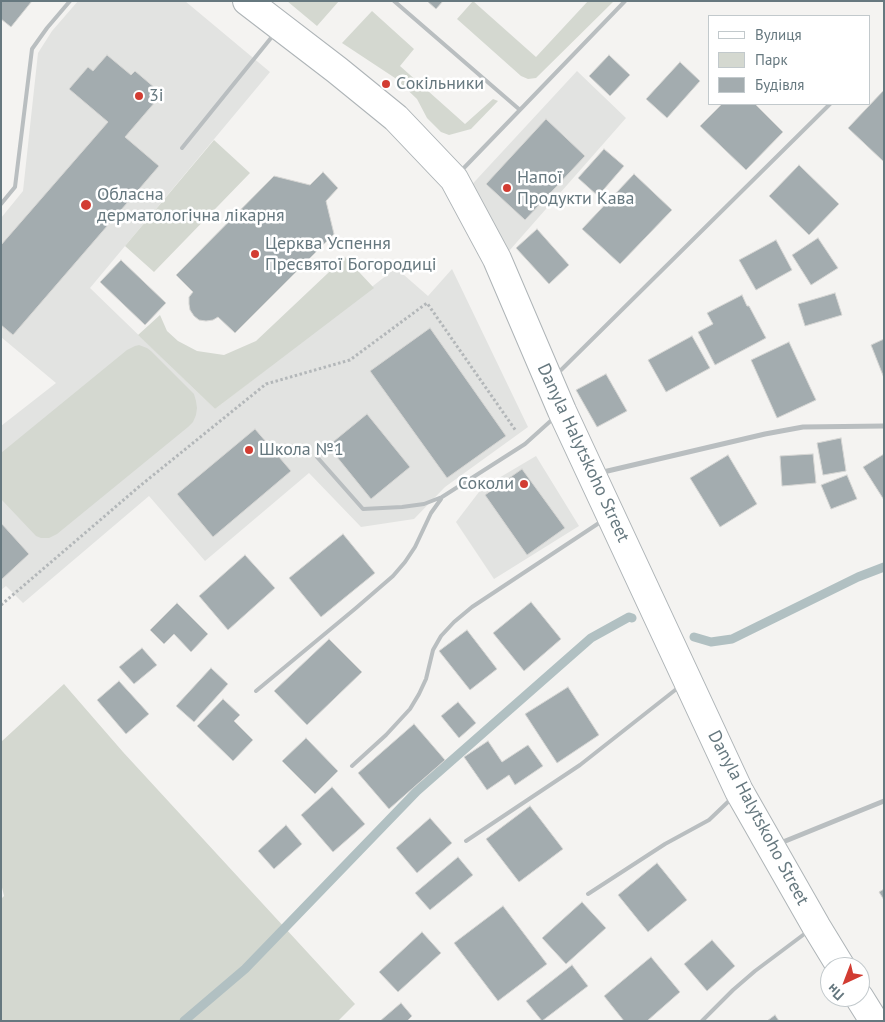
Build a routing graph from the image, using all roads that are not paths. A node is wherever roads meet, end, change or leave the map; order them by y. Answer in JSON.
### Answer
{"nodes":[{"id":1,"x":70,"y":1,"type":"edge"},
{"id":2,"x":247,"y":1,"type":"edge"},
{"id":3,"x":394,"y":1,"type":"edge"},
{"id":4,"x":625,"y":1,"type":"edge"},
{"id":5,"x":280,"y":27,"type":"junction"},
{"id":6,"x":829,"y":105,"type":"edge"},
{"id":7,"x":520,"y":110,"type":"junction"},
{"id":8,"x":182,"y":148,"type":"dead end"},
{"id":9,"x":454,"y":179,"type":"junction"},
{"id":10,"x":1,"y":204,"type":"edge"},
{"id":11,"x":549,"y":382,"type":"junction"},
{"id":12,"x":562,"y":411,"type":"junction"},
{"id":13,"x":884,"y":426,"type":"edge"},
{"id":14,"x":317,"y":457,"type":"dead end"},
{"id":15,"x":591,"y":475,"type":"junction"},
{"id":16,"x":442,"y":497,"type":"junction"},
{"id":17,"x":611,"y":515,"type":"junction"},
{"id":18,"x":679,"y":687,"type":"dead end"},
{"id":19,"x":256,"y":691,"type":"dead end"},
{"id":20,"x":352,"y":766,"type":"dead end"},
{"id":21,"x":739,"y":790,"type":"junction"},
{"id":22,"x":884,"y":801,"type":"edge"},
{"id":23,"x":466,"y":841,"type":"dead end"},
{"id":24,"x":771,"y":846,"type":"junction"},
{"id":25,"x":588,"y":894,"type":"dead end"},
{"id":26,"x":816,"y":926,"type":"junction"},
{"id":27,"x":835,"y":957,"type":"edge"},
{"id":28,"x":866,"y":1007,"type":"edge"},
{"id":29,"x":702,"y":1021,"type":"edge"},
{"id":30,"x":874,"y":1021,"type":"edge"}],
"edges":[{"from":1,"to":10,"type":"lane"},
{"from":2,"to":5,"type":"street","name":"Danyla Halytskoho Street"},
{"from":3,"to":7,"type":"lane"},
{"from":4,"to":7,"type":"lane"},
{"from":5,"to":8,"type":"lane"},
{"from":5,"to":9,"type":"street","name":"Danyla Halytskoho Street"},
{"from":6,"to":11,"type":"lane"},
{"from":7,"to":9,"type":"lane"},
{"from":9,"to":11,"type":"street","name":"Danyla Halytskoho Street"},
{"from":11,"to":12,"type":"street","name":"Danyla Halytskoho Street"},
{"from":12,"to":15,"type":"street","name":"Danyla Halytskoho Street"},
{"from":12,"to":16,"type":"lane"},
{"from":13,"to":15,"type":"street"},
{"from":14,"to":16,"type":"lane"},
{"from":15,"to":17,"type":"street","name":"Danyla Halytskoho Street"},
{"from":16,"to":19,"type":"lane"},
{"from":17,"to":20,"type":"lane"},
{"from":17,"to":21,"type":"street","name":"Danyla Halytskoho Street"},
{"from":18,"to":23,"type":"lane"},
{"from":21,"to":24,"type":"street","name":"Danyla Halytskoho Street"},
{"from":21,"to":25,"type":"lane"},
{"from":22,"to":24,"type":"street"},
{"from":24,"to":26,"type":"street","name":"Danyla Halytskoho Street"},
{"from":26,"to":27,"type":"street","name":"Danyla Halytskoho Street"},
{"from":26,"to":29,"type":"lane"},
{"from":28,"to":30,"type":"street"}]}
